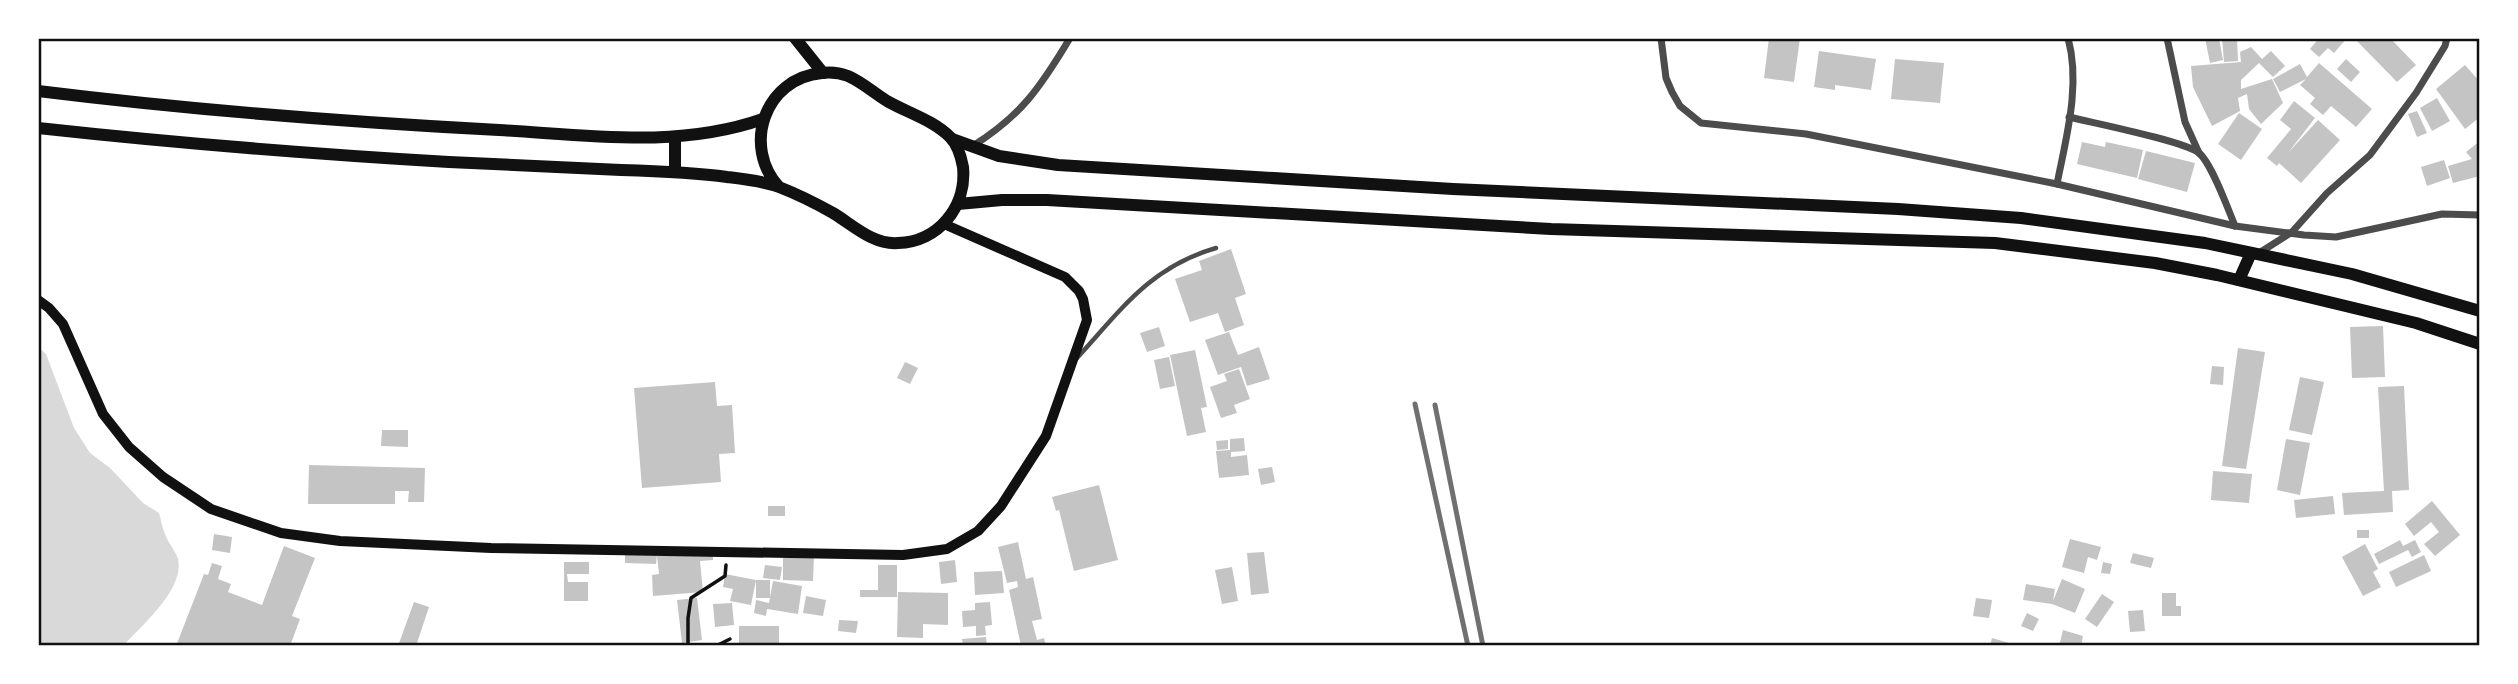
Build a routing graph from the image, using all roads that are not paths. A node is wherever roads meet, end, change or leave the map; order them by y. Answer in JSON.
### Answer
{"nodes":[{"id":1,"x":795,"y":38,"type":"edge"},
{"id":2,"x":1070,"y":38,"type":"edge"},
{"id":3,"x":1661,"y":38,"type":"edge"},
{"id":4,"x":2068,"y":38,"type":"edge"},
{"id":5,"x":2167,"y":38,"type":"edge"},
{"id":6,"x":2439,"y":38,"type":"edge"},
{"id":7,"x":2446,"y":43,"type":"edge"},
{"id":8,"x":823,"y":73,"type":"junction"},
{"id":9,"x":38,"y":91,"type":"edge"},
{"id":10,"x":2069,"y":117,"type":"junction"},
{"id":11,"x":763,"y":119,"type":"junction"},
{"id":12,"x":38,"y":128,"type":"edge"},
{"id":13,"x":675,"y":138,"type":"junction"},
{"id":14,"x":952,"y":139,"type":"junction"},
{"id":15,"x":971,"y":147,"type":"junction"},
{"id":16,"x":2199,"y":153,"type":"junction"},
{"id":17,"x":675,"y":172,"type":"junction"},
{"id":18,"x":2057,"y":184,"type":"junction"},
{"id":19,"x":779,"y":187,"type":"junction"},
{"id":20,"x":958,"y":204,"type":"junction"},
{"id":21,"x":2480,"y":215,"type":"edge"},
{"id":22,"x":944,"y":224,"type":"junction"},
{"id":23,"x":2235,"y":226,"type":"junction"},
{"id":24,"x":2292,"y":232,"type":"junction"},
{"id":25,"x":1216,"y":248,"type":"dead end"},
{"id":26,"x":2254,"y":253,"type":"junction"},
{"id":27,"x":2239,"y":279,"type":"junction"},
{"id":28,"x":38,"y":300,"type":"edge"},
{"id":29,"x":2480,"y":311,"type":"edge"},
{"id":30,"x":2480,"y":344,"type":"edge"},
{"id":31,"x":1072,"y":364,"type":"junction"}],
"edges":[{"from":1,"to":8,"type":"main road"},
{"from":2,"to":15,"type":"street"},
{"from":3,"to":18,"type":"street"},
{"from":4,"to":10,"type":"street"},
{"from":5,"to":16,"type":"street"},
{"from":6,"to":7,"type":"street"},
{"from":7,"to":24,"type":"street"},
{"from":8,"to":11,"type":"main road"},
{"from":8,"to":14,"type":"main road"},
{"from":9,"to":13,"type":"main road"},
{"from":10,"to":16,"type":"street"},
{"from":10,"to":18,"type":"street"},
{"from":11,"to":13,"type":"main road"},
{"from":11,"to":19,"type":"main road"},
{"from":12,"to":17,"type":"main road"},
{"from":13,"to":17,"type":"main road"},
{"from":14,"to":15,"type":"main road"},
{"from":14,"to":20,"type":"main road"},
{"from":15,"to":26,"type":"main road"},
{"from":16,"to":23,"type":"street"},
{"from":17,"to":19,"type":"main road"},
{"from":18,"to":23,"type":"street"},
{"from":19,"to":22,"type":"main road"},
{"from":20,"to":22,"type":"main road"},
{"from":20,"to":27,"type":"main road"},
{"from":21,"to":24,"type":"street"},
{"from":22,"to":31,"type":"main road"},
{"from":23,"to":24,"type":"street"},
{"from":24,"to":26,"type":"street"},
{"from":25,"to":31,"type":"lane"},
{"from":26,"to":27,"type":"main road"},
{"from":26,"to":29,"type":"main road"},
{"from":27,"to":30,"type":"main road"},
{"from":28,"to":31,"type":"main road"}]}
